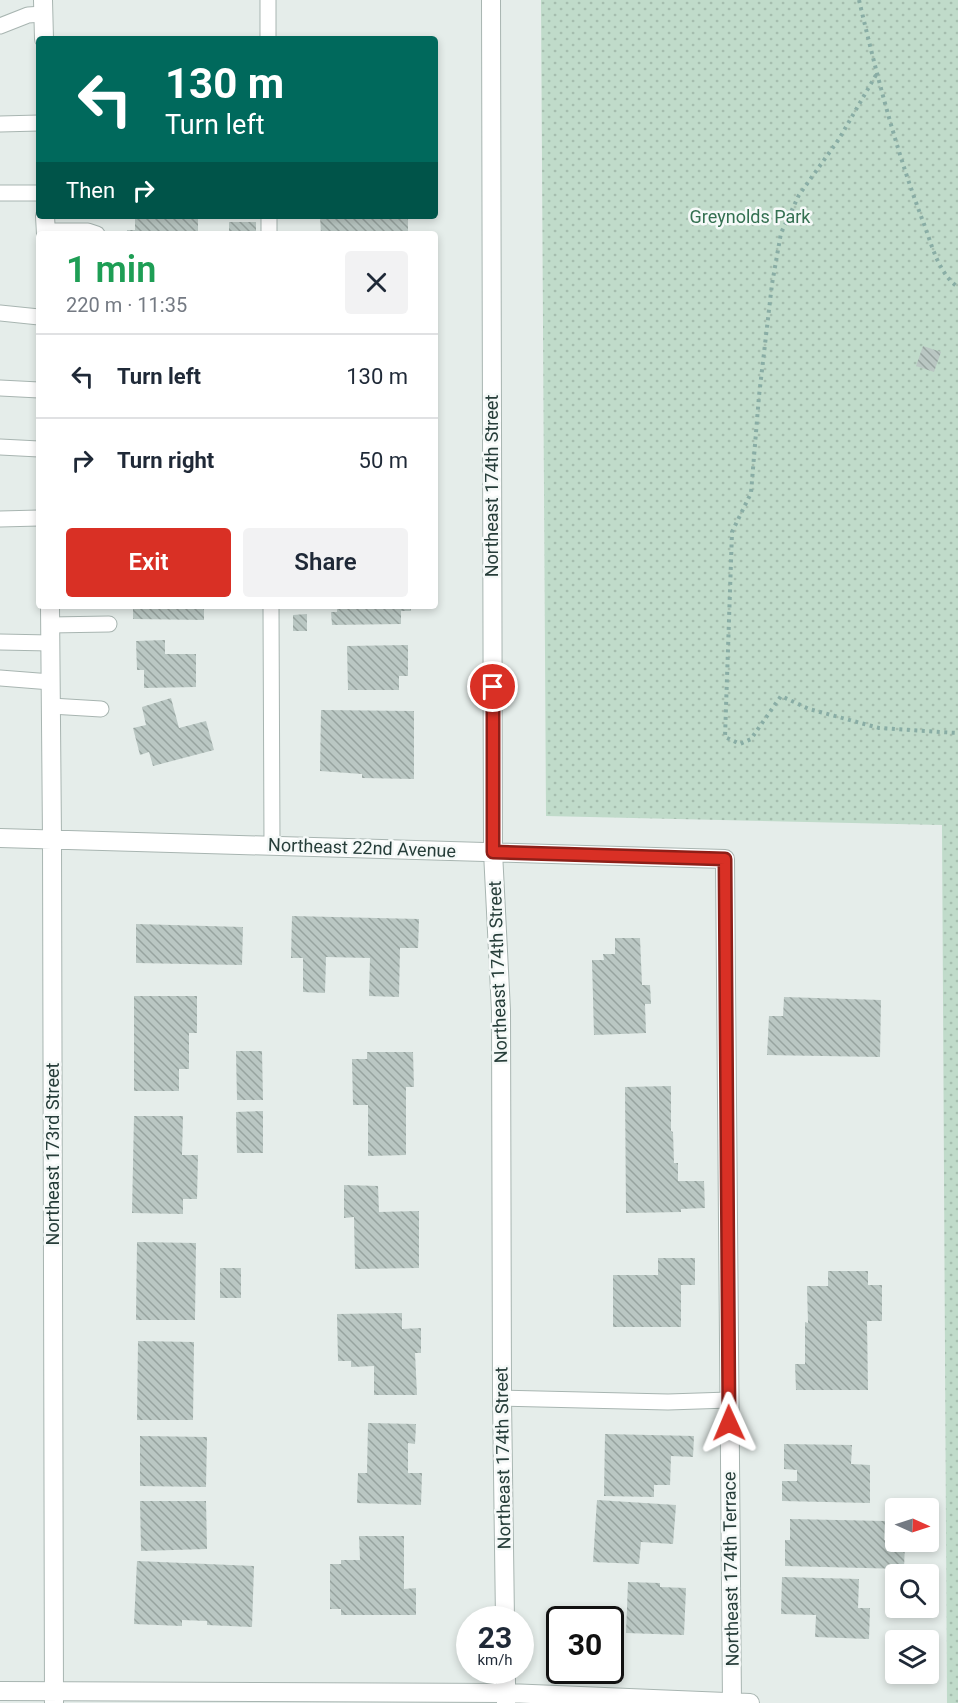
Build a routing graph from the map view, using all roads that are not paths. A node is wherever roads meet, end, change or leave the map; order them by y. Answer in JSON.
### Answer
{"nodes":[{"id":1,"x":268,"y":0,"type":"edge"},
{"id":2,"x":491,"y":0,"type":"edge"},
{"id":3,"x":43,"y":7,"type":"edge"},
{"id":4,"x":0,"y":26,"type":"edge"},
{"id":5,"x":44,"y":36,"type":"edge"},
{"id":6,"x":268,"y":36,"type":"edge"},
{"id":7,"x":36,"y":123,"type":"edge"},
{"id":8,"x":0,"y":124,"type":"edge"},
{"id":9,"x":0,"y":193,"type":"edge"},
{"id":10,"x":36,"y":193,"type":"edge"},
{"id":11,"x":46,"y":227,"type":"edge"},
{"id":12,"x":88,"y":231,"type":"edge"},
{"id":13,"x":0,"y":313,"type":"edge"},
{"id":14,"x":36,"y":317,"type":"edge"},
{"id":15,"x":0,"y":388,"type":"edge"},
{"id":16,"x":36,"y":390,"type":"edge"},
{"id":17,"x":0,"y":447,"type":"edge"},
{"id":18,"x":36,"y":449,"type":"edge"},
{"id":19,"x":36,"y":518,"type":"edge"},
{"id":20,"x":0,"y":519,"type":"edge"},
{"id":21,"x":50,"y":609,"type":"edge"},
{"id":22,"x":271,"y":609,"type":"edge"},
{"id":23,"x":108,"y":624,"type":"dead end"},
{"id":24,"x":50,"y":634,"type":"junction"},
{"id":25,"x":0,"y":642,"type":"edge"},
{"id":26,"x":0,"y":678,"type":"edge"},
{"id":27,"x":51,"y":682,"type":"junction"},
{"id":28,"x":51,"y":706,"type":"junction"},
{"id":29,"x":101,"y":709,"type":"dead end"},
{"id":30,"x":0,"y":838,"type":"edge"},
{"id":31,"x":52,"y":839,"type":"junction"},
{"id":32,"x":272,"y":845,"type":"junction"},
{"id":33,"x":493,"y":852,"type":"junction"},
{"id":34,"x":725,"y":859,"type":"joint"},
{"id":35,"x":502,"y":1398,"type":"junction"},
{"id":36,"x":729,"y":1400,"type":"junction"},
{"id":37,"x":505,"y":1606,"type":"edge"},
{"id":38,"x":0,"y":1691,"type":"edge"},
{"id":39,"x":53,"y":1697,"type":"edge"},
{"id":40,"x":277,"y":1698,"type":"edge"},
{"id":41,"x":506,"y":1698,"type":"edge"},
{"id":42,"x":738,"y":1703,"type":"edge"}],
"edges":[{"from":1,"to":6,"type":"lane"},
{"from":2,"to":33,"type":"street","name":"Northeast 174th Street"},
{"from":3,"to":4,"type":"lane"},
{"from":3,"to":5,"type":"street"},
{"from":7,"to":8,"type":"lane"},
{"from":9,"to":10,"type":"lane"},
{"from":11,"to":12,"type":"lane"},
{"from":13,"to":14,"type":"lane"},
{"from":15,"to":16,"type":"lane"},
{"from":17,"to":18,"type":"lane"},
{"from":19,"to":20,"type":"lane"},
{"from":21,"to":24,"type":"street","name":"Northeast 173rd Street"},
{"from":22,"to":32,"type":"lane"},
{"from":23,"to":24,"type":"lane"},
{"from":24,"to":25,"type":"lane"},
{"from":24,"to":27,"type":"street","name":"Northeast 173rd Street"},
{"from":26,"to":27,"type":"lane"},
{"from":27,"to":28,"type":"street","name":"Northeast 173rd Street"},
{"from":28,"to":29,"type":"lane"},
{"from":28,"to":31,"type":"street","name":"Northeast 173rd Street"},
{"from":30,"to":31,"type":"street","name":"Northeast 22nd Avenue"},
{"from":31,"to":32,"type":"street","name":"Northeast 22nd Avenue"},
{"from":31,"to":39,"type":"street","name":"Northeast 173rd Street"},
{"from":32,"to":33,"type":"street","name":"Northeast 22nd Avenue"},
{"from":33,"to":34,"type":"street","name":"Northeast 22nd Avenue"},
{"from":33,"to":35,"type":"street","name":"Northeast 174th Street"},
{"from":34,"to":36,"type":"street","name":"Northeast 174th Terrace"},
{"from":35,"to":36,"type":"lane"},
{"from":35,"to":37,"type":"street","name":"Northeast 174th Street"},
{"from":36,"to":42,"type":"street","name":"Northeast 174th Terrace"},
{"from":38,"to":39,"type":"street"},
{"from":39,"to":40,"type":"street"},
{"from":40,"to":41,"type":"street"},
{"from":41,"to":42,"type":"street"}]}
